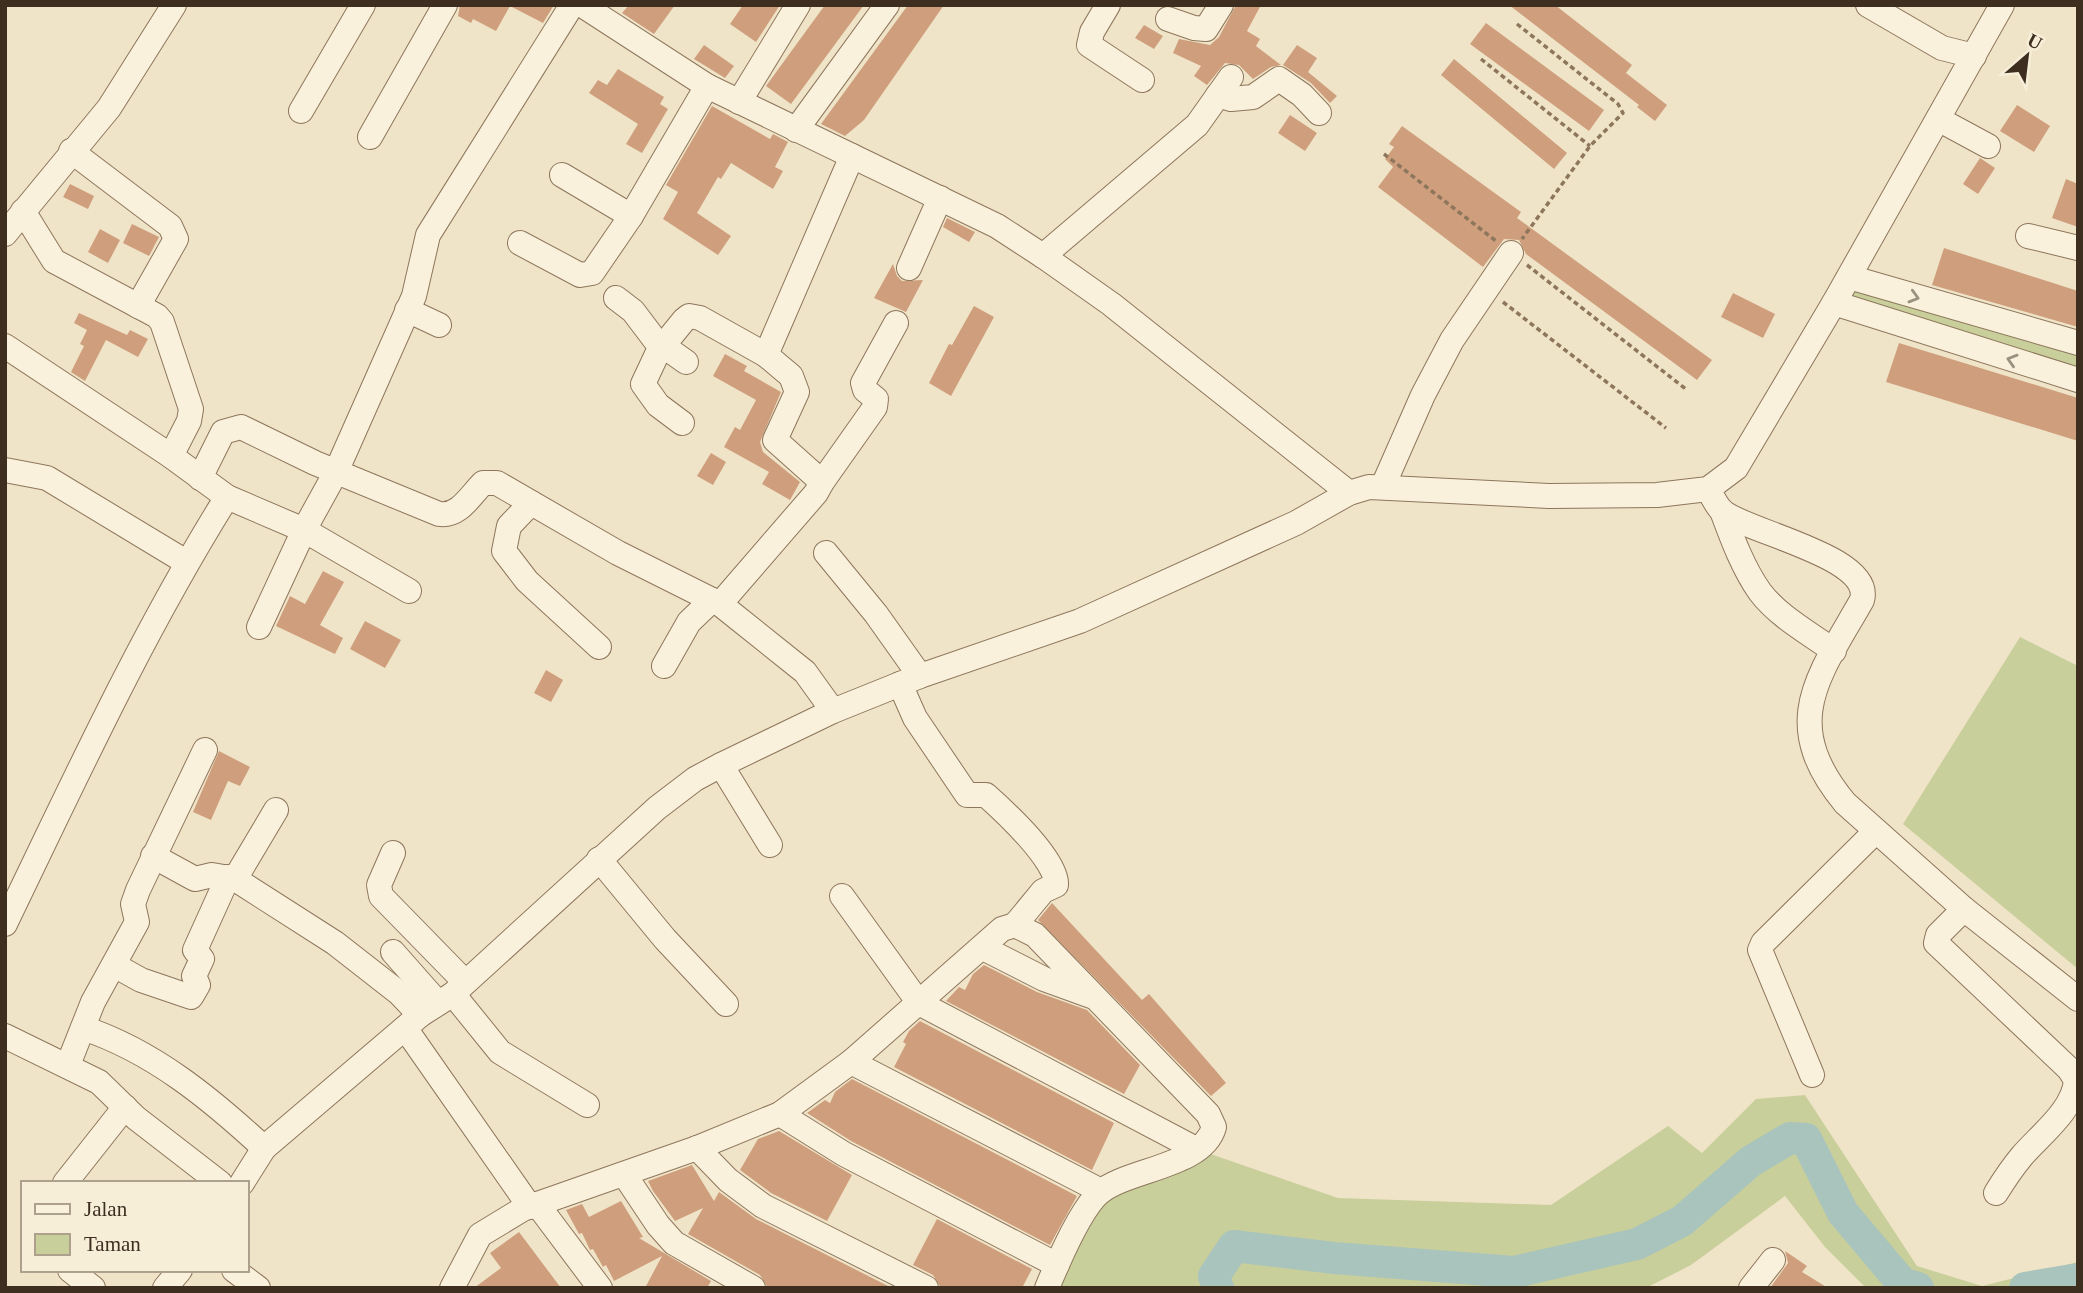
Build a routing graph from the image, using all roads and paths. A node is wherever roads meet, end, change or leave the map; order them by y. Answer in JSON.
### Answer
{"nodes":[{"id":1,"x":174,"y":5,"type":"edge"},
{"id":2,"x":363,"y":5,"type":"edge"},
{"id":3,"x":445,"y":5,"type":"edge"},
{"id":4,"x":572,"y":5,"type":"edge"},
{"id":5,"x":797,"y":5,"type":"edge"},
{"id":6,"x":887,"y":5,"type":"edge"},
{"id":7,"x":1108,"y":5,"type":"edge"},
{"id":8,"x":1221,"y":5,"type":"edge"},
{"id":9,"x":1868,"y":5,"type":"edge"},
{"id":10,"x":2002,"y":5,"type":"edge"},
{"id":11,"x":597,"y":9,"type":"edge"},
{"id":12,"x":1168,"y":19,"type":"dead end"},
{"id":13,"x":1517,"y":24,"type":"dead end"},
{"id":14,"x":1974,"y":56,"type":"junction"},
{"id":15,"x":1481,"y":59,"type":"dead end"},
{"id":16,"x":1142,"y":80,"type":"dead end"},
{"id":17,"x":707,"y":86,"type":"junction"},
{"id":18,"x":739,"y":102,"type":"junction"},
{"id":19,"x":301,"y":111,"type":"dead end"},
{"id":20,"x":1319,"y":113,"type":"dead end"},
{"id":21,"x":1938,"y":119,"type":"junction"},
{"id":22,"x":796,"y":130,"type":"junction"},
{"id":23,"x":370,"y":137,"type":"dead end"},
{"id":24,"x":1590,"y":146,"type":"junction"},
{"id":25,"x":1988,"y":146,"type":"dead end"},
{"id":26,"x":71,"y":152,"type":"junction"},
{"id":27,"x":1384,"y":154,"type":"dead end"},
{"id":28,"x":852,"y":156,"type":"junction"},
{"id":29,"x":562,"y":175,"type":"dead end"},
{"id":30,"x":940,"y":198,"type":"junction"},
{"id":31,"x":23,"y":211,"type":"junction"},
{"id":32,"x":631,"y":216,"type":"junction"},
{"id":33,"x":5,"y":233,"type":"edge"},
{"id":34,"x":2028,"y":236,"type":"dead end"},
{"id":35,"x":520,"y":243,"type":"dead end"},
{"id":36,"x":2078,"y":248,"type":"edge"},
{"id":37,"x":1511,"y":253,"type":"junction"},
{"id":38,"x":1043,"y":256,"type":"junction"},
{"id":39,"x":909,"y":268,"type":"dead end"},
{"id":40,"x":1849,"y":277,"type":"junction"},
{"id":41,"x":1488,"y":290,"type":"junction"},
{"id":42,"x":616,"y":298,"type":"dead end"},
{"id":43,"x":1835,"y":303,"type":"junction"},
{"id":44,"x":138,"y":306,"type":"junction"},
{"id":45,"x":407,"y":310,"type":"junction"},
{"id":46,"x":896,"y":323,"type":"dead end"},
{"id":47,"x":439,"y":325,"type":"dead end"},
{"id":48,"x":2078,"y":343,"type":"edge"},
{"id":49,"x":5,"y":346,"type":"edge"},
{"id":50,"x":665,"y":347,"type":"junction"},
{"id":51,"x":766,"y":355,"type":"junction"},
{"id":52,"x":686,"y":362,"type":"dead end"},
{"id":53,"x":2078,"y":380,"type":"edge"},
{"id":54,"x":1687,"y":390,"type":"dead end"},
{"id":55,"x":682,"y":423,"type":"dead end"},
{"id":56,"x":1666,"y":428,"type":"dead end"},
{"id":57,"x":171,"y":456,"type":"junction"},
{"id":58,"x":5,"y":470,"type":"edge"},
{"id":59,"x":336,"y":472,"type":"junction"},
{"id":60,"x":200,"y":478,"type":"junction"},
{"id":61,"x":822,"y":482,"type":"junction"},
{"id":62,"x":1383,"y":486,"type":"junction"},
{"id":63,"x":1708,"y":489,"type":"junction"},
{"id":64,"x":1349,"y":493,"type":"junction"},
{"id":65,"x":227,"y":497,"type":"junction"},
{"id":66,"x":531,"y":503,"type":"junction"},
{"id":67,"x":1722,"y":511,"type":"junction"},
{"id":68,"x":304,"y":530,"type":"junction"},
{"id":69,"x":826,"y":553,"type":"dead end"},
{"id":70,"x":186,"y":562,"type":"junction"},
{"id":71,"x":409,"y":591,"type":"dead end"},
{"id":72,"x":716,"y":602,"type":"junction"},
{"id":73,"x":259,"y":627,"type":"dead end"},
{"id":74,"x":599,"y":647,"type":"dead end"},
{"id":75,"x":1834,"y":651,"type":"junction"},
{"id":76,"x":664,"y":666,"type":"dead end"},
{"id":77,"x":910,"y":680,"type":"junction"},
{"id":78,"x":833,"y":711,"type":"junction"},
{"id":79,"x":205,"y":750,"type":"dead end"},
{"id":80,"x":720,"y":765,"type":"junction"},
{"id":81,"x":276,"y":810,"type":"dead end"},
{"id":82,"x":1876,"y":831,"type":"junction"},
{"id":83,"x":770,"y":845,"type":"dead end"},
{"id":84,"x":393,"y":853,"type":"dead end"},
{"id":85,"x":153,"y":856,"type":"junction"},
{"id":86,"x":599,"y":859,"type":"junction"},
{"id":87,"x":232,"y":878,"type":"junction"},
{"id":88,"x":842,"y":896,"type":"dead end"},
{"id":89,"x":1964,"y":909,"type":"junction"},
{"id":90,"x":5,"y":924,"type":"edge"},
{"id":91,"x":1014,"y":925,"type":"junction"},
{"id":92,"x":983,"y":948,"type":"junction"},
{"id":93,"x":393,"y":952,"type":"dead end"},
{"id":94,"x":114,"y":965,"type":"junction"},
{"id":95,"x":1095,"y":998,"type":"junction"},
{"id":96,"x":2078,"y":999,"type":"edge"},
{"id":97,"x":919,"y":1003,"type":"junction"},
{"id":98,"x":726,"y":1004,"type":"dead end"},
{"id":99,"x":436,"y":1005,"type":"junction"},
{"id":100,"x":83,"y":1027,"type":"junction"},
{"id":101,"x":5,"y":1036,"type":"edge"},
{"id":102,"x":851,"y":1062,"type":"junction"},
{"id":103,"x":68,"y":1065,"type":"junction"},
{"id":104,"x":1812,"y":1075,"type":"dead end"},
{"id":105,"x":587,"y":1105,"type":"dead end"},
{"id":106,"x":125,"y":1107,"type":"junction"},
{"id":107,"x":780,"y":1114,"type":"junction"},
{"id":108,"x":264,"y":1148,"type":"junction"},
{"id":109,"x":697,"y":1148,"type":"junction"},
{"id":110,"x":1196,"y":1149,"type":"junction"},
{"id":111,"x":624,"y":1174,"type":"junction"},
{"id":112,"x":67,"y":1181,"type":"edge"},
{"id":113,"x":218,"y":1181,"type":"edge"},
{"id":114,"x":243,"y":1181,"type":"edge"},
{"id":115,"x":1101,"y":1191,"type":"junction"},
{"id":116,"x":1996,"y":1193,"type":"dead end"},
{"id":117,"x":530,"y":1207,"type":"junction"},
{"id":118,"x":1773,"y":1260,"type":"dead end"},
{"id":119,"x":1057,"y":1265,"type":"junction"},
{"id":120,"x":73,"y":1272,"type":"edge"},
{"id":121,"x":178,"y":1272,"type":"edge"},
{"id":122,"x":236,"y":1272,"type":"edge"},
{"id":123,"x":456,"y":1285,"type":"edge"},
{"id":124,"x":93,"y":1288,"type":"edge"},
{"id":125,"x":166,"y":1288,"type":"edge"},
{"id":126,"x":258,"y":1288,"type":"edge"},
{"id":127,"x":580,"y":1288,"type":"edge"},
{"id":128,"x":600,"y":1288,"type":"edge"},
{"id":129,"x":753,"y":1288,"type":"edge"},
{"id":130,"x":926,"y":1288,"type":"edge"},
{"id":131,"x":1047,"y":1288,"type":"edge"},
{"id":132,"x":1751,"y":1288,"type":"edge"}],
"edges":[{"from":1,"to":26,"type":"street"},
{"from":2,"to":19,"type":"street"},
{"from":3,"to":23,"type":"street"},
{"from":4,"to":45,"type":"street"},
{"from":5,"to":18,"type":"street"},
{"from":6,"to":22,"type":"street"},
{"from":7,"to":16,"type":"street"},
{"from":8,"to":12,"type":"street"},
{"from":9,"to":14,"type":"street"},
{"from":10,"to":14,"type":"street"},
{"from":11,"to":17,"type":"street"},
{"from":13,"to":24,"type":"path"},
{"from":14,"to":21,"type":"street"},
{"from":15,"to":24,"type":"path"},
{"from":17,"to":18,"type":"street"},
{"from":17,"to":32,"type":"street"},
{"from":18,"to":22,"type":"street"},
{"from":20,"to":38,"type":"street"},
{"from":21,"to":25,"type":"street"},
{"from":21,"to":40,"type":"street"},
{"from":22,"to":28,"type":"street"},
{"from":24,"to":37,"type":"path"},
{"from":26,"to":31,"type":"street"},
{"from":26,"to":44,"type":"street"},
{"from":27,"to":37,"type":"path"},
{"from":28,"to":30,"type":"street"},
{"from":28,"to":51,"type":"street"},
{"from":29,"to":32,"type":"street"},
{"from":30,"to":38,"type":"street"},
{"from":30,"to":39,"type":"street"},
{"from":31,"to":33,"type":"street"},
{"from":31,"to":44,"type":"street"},
{"from":32,"to":35,"type":"street"},
{"from":34,"to":36,"type":"street"},
{"from":37,"to":41,"type":"street"},
{"from":37,"to":54,"type":"path"},
{"from":38,"to":64,"type":"street"},
{"from":40,"to":43,"type":"street"},
{"from":40,"to":48,"type":"street","one_way":true},
{"from":41,"to":56,"type":"path"},
{"from":41,"to":62,"type":"street"},
{"from":42,"to":50,"type":"street"},
{"from":53,"to":43,"type":"street","one_way":true},
{"from":43,"to":63,"type":"street"},
{"from":44,"to":57,"type":"street"},
{"from":45,"to":47,"type":"street"},
{"from":45,"to":59,"type":"street"},
{"from":46,"to":61,"type":"street"},
{"from":49,"to":57,"type":"street"},
{"from":50,"to":51,"type":"street"},
{"from":50,"to":52,"type":"street"},
{"from":50,"to":55,"type":"street"},
{"from":51,"to":61,"type":"street"},
{"from":57,"to":60,"type":"street"},
{"from":58,"to":70,"type":"street"},
{"from":59,"to":60,"type":"street"},
{"from":59,"to":66,"type":"street"},
{"from":59,"to":68,"type":"street"},
{"from":60,"to":65,"type":"street"},
{"from":61,"to":72,"type":"street"},
{"from":62,"to":63,"type":"street"},
{"from":62,"to":64,"type":"street"},
{"from":63,"to":67,"type":"street"},
{"from":64,"to":77,"type":"street"},
{"from":65,"to":68,"type":"street"},
{"from":65,"to":70,"type":"street"},
{"from":66,"to":72,"type":"street"},
{"from":66,"to":74,"type":"street"},
{"from":67,"to":75,"type":"street"},
{"from":67,"to":75,"type":"street"},
{"from":68,"to":71,"type":"street"},
{"from":68,"to":73,"type":"street"},
{"from":69,"to":77,"type":"street"},
{"from":70,"to":90,"type":"street"},
{"from":72,"to":76,"type":"street"},
{"from":72,"to":78,"type":"street"},
{"from":75,"to":82,"type":"street"},
{"from":77,"to":78,"type":"street"},
{"from":77,"to":91,"type":"street"},
{"from":78,"to":80,"type":"street"},
{"from":79,"to":85,"type":"street"},
{"from":80,"to":83,"type":"street"},
{"from":80,"to":86,"type":"street"},
{"from":81,"to":87,"type":"street"},
{"from":82,"to":89,"type":"street"},
{"from":82,"to":104,"type":"street"},
{"from":84,"to":99,"type":"street"},
{"from":85,"to":87,"type":"street"},
{"from":85,"to":94,"type":"street"},
{"from":86,"to":98,"type":"street"},
{"from":86,"to":99,"type":"street"},
{"from":87,"to":94,"type":"street"},
{"from":87,"to":99,"type":"street"},
{"from":88,"to":97,"type":"street"},
{"from":89,"to":96,"type":"street"},
{"from":89,"to":116,"type":"street"},
{"from":91,"to":92,"type":"street"},
{"from":91,"to":95,"type":"street"},
{"from":92,"to":95,"type":"street"},
{"from":92,"to":97,"type":"street"},
{"from":93,"to":99,"type":"street"},
{"from":94,"to":100,"type":"street"},
{"from":95,"to":110,"type":"street"},
{"from":97,"to":102,"type":"street"},
{"from":97,"to":110,"type":"street"},
{"from":99,"to":105,"type":"street"},
{"from":99,"to":108,"type":"street"},
{"from":99,"to":117,"type":"street"},
{"from":100,"to":103,"type":"street"},
{"from":100,"to":108,"type":"street"},
{"from":101,"to":103,"type":"street"},
{"from":102,"to":107,"type":"street"},
{"from":102,"to":115,"type":"street"},
{"from":103,"to":106,"type":"street"},
{"from":106,"to":112,"type":"street"},
{"from":106,"to":113,"type":"street"},
{"from":107,"to":109,"type":"street"},
{"from":107,"to":119,"type":"street"},
{"from":108,"to":114,"type":"street"},
{"from":109,"to":111,"type":"street"},
{"from":109,"to":130,"type":"street"},
{"from":110,"to":115,"type":"street"},
{"from":111,"to":117,"type":"street"},
{"from":111,"to":129,"type":"street"},
{"from":115,"to":119,"type":"street"},
{"from":117,"to":123,"type":"street"},
{"from":117,"to":127,"type":"street"},
{"from":117,"to":128,"type":"street"},
{"from":118,"to":132,"type":"street"},
{"from":119,"to":131,"type":"street"},
{"from":120,"to":124,"type":"street"},
{"from":121,"to":125,"type":"street"},
{"from":122,"to":126,"type":"street"}]}
